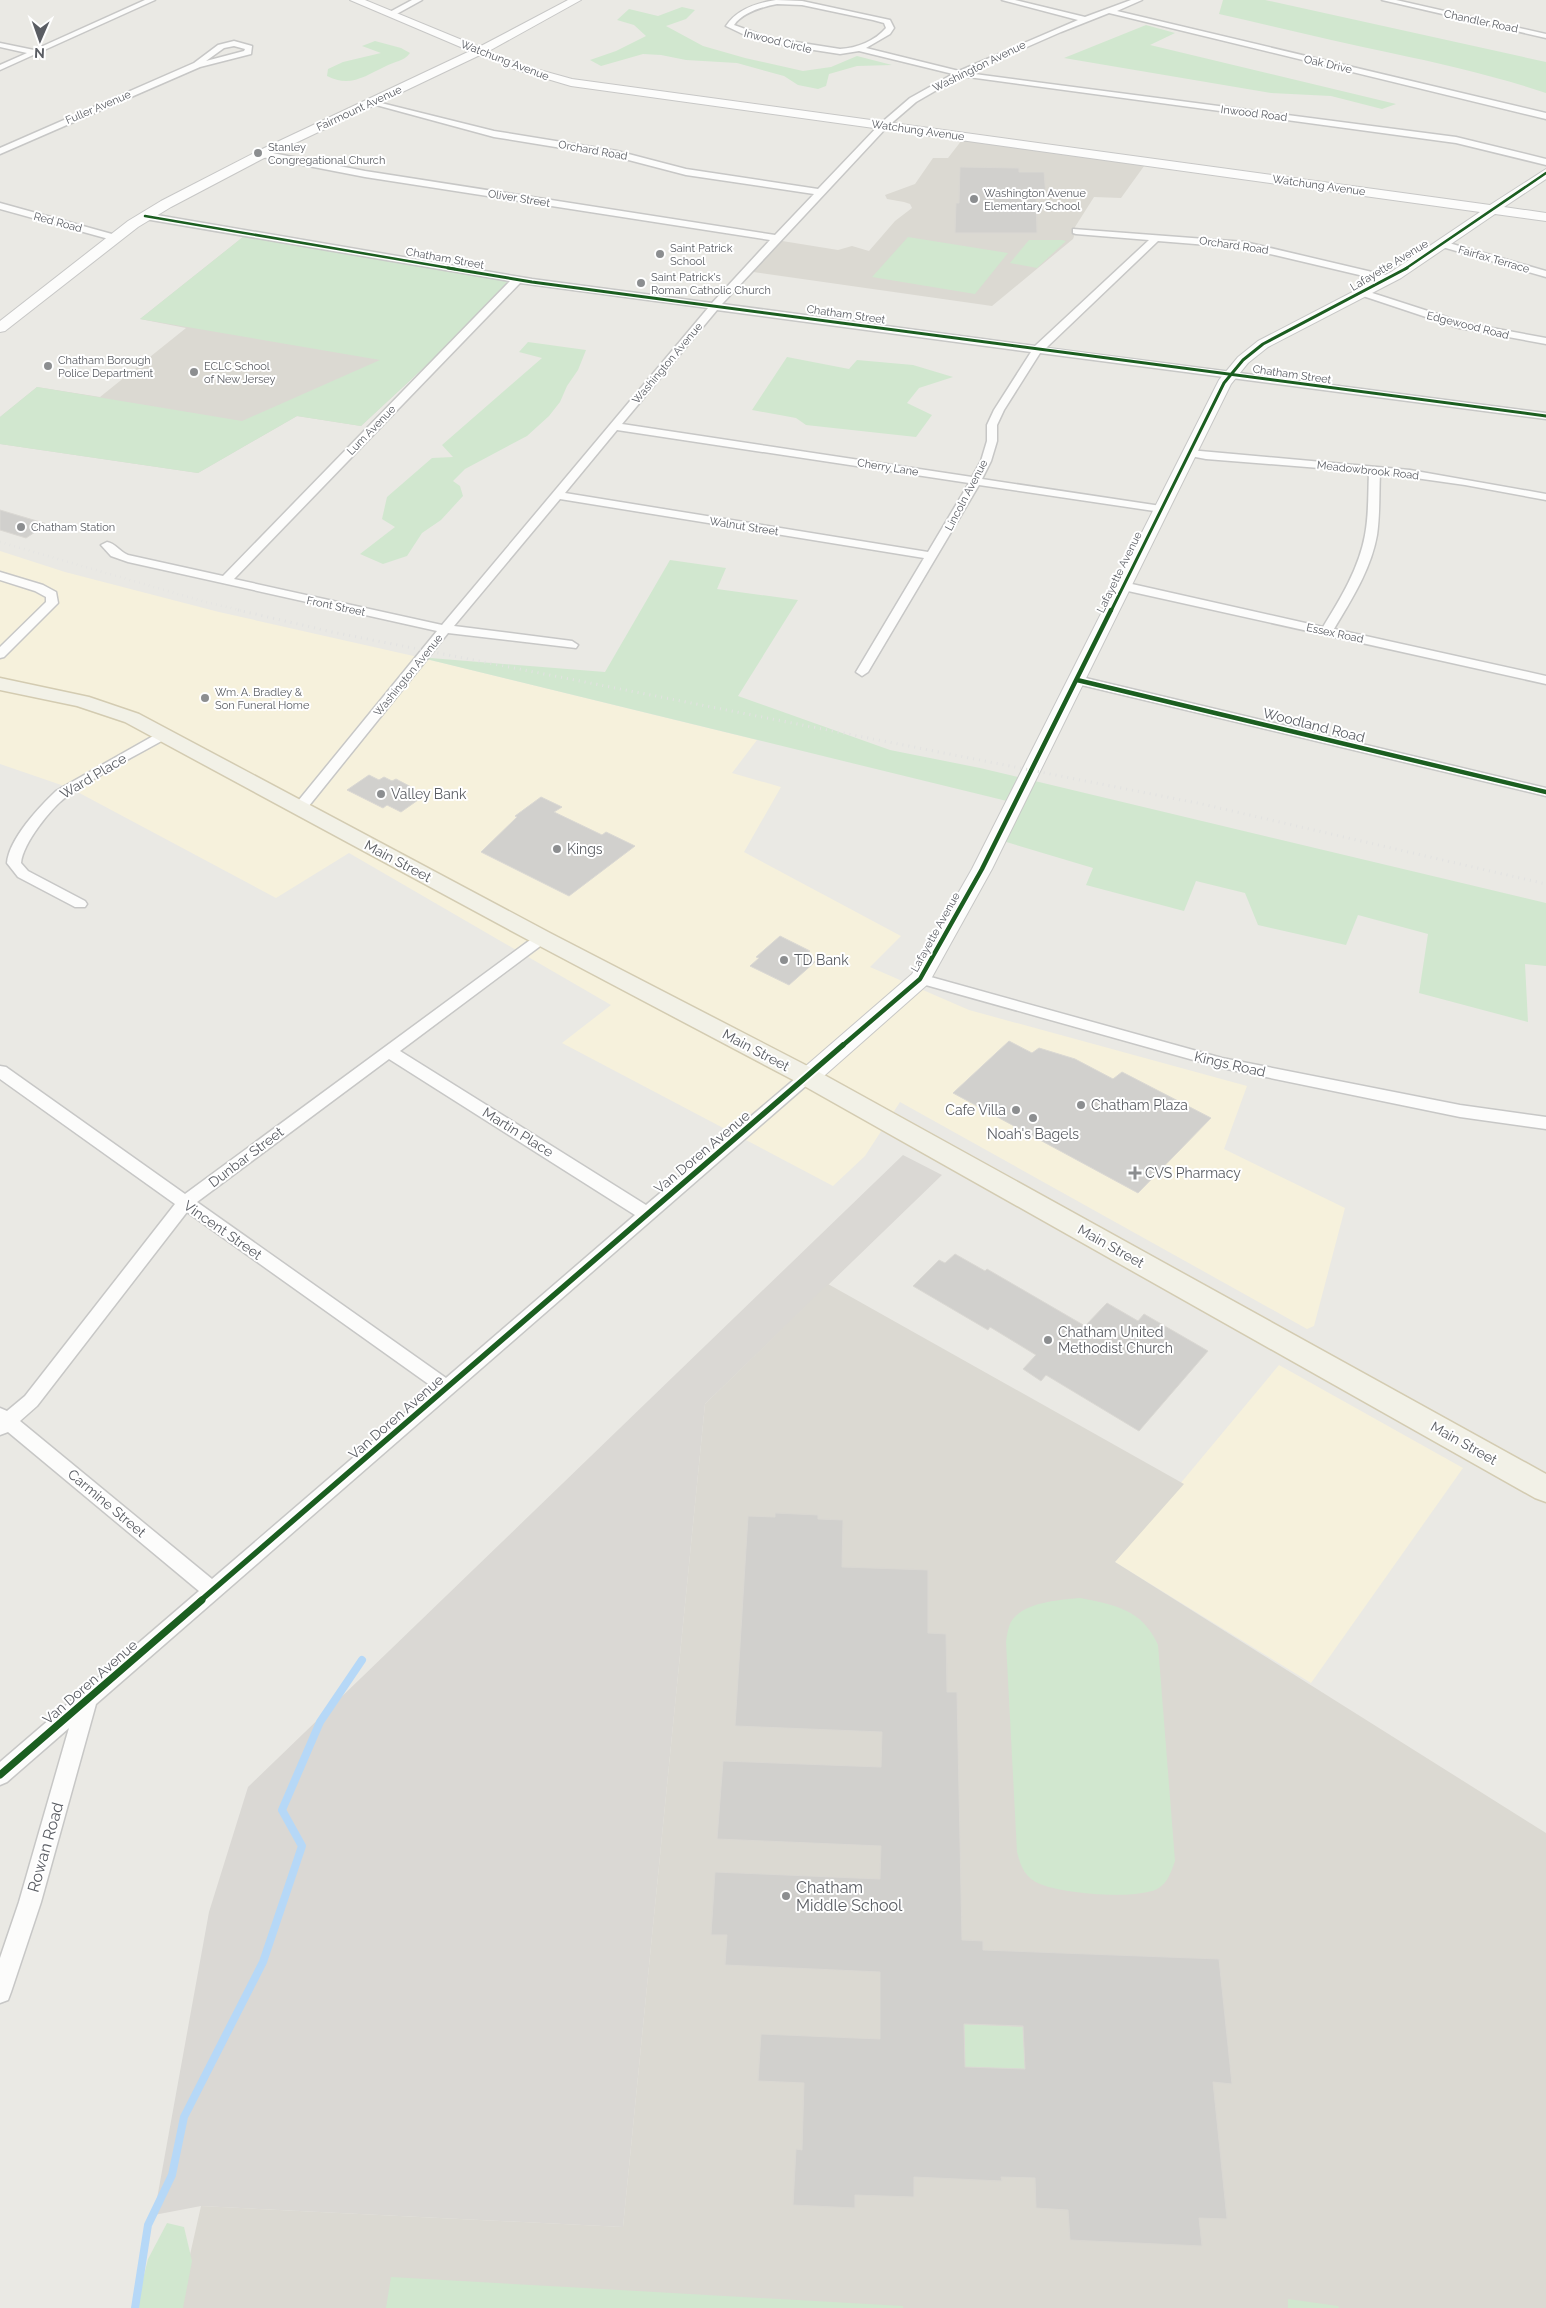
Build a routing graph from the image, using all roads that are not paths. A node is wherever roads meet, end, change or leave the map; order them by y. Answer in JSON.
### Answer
{"nodes":[{"id":1,"x":151,"y":0,"type":"edge"},
{"id":2,"x":356,"y":0,"type":"edge"},
{"id":3,"x":418,"y":0,"type":"edge"},
{"id":4,"x":576,"y":0,"type":"edge"},
{"id":5,"x":1006,"y":0,"type":"edge"},
{"id":6,"x":1138,"y":0,"type":"edge"},
{"id":7,"x":1386,"y":0,"type":"edge"},
{"id":8,"x":1109,"y":11,"type":"junction"},
{"id":9,"x":390,"y":14,"type":"junction"},
{"id":10,"x":1084,"y":20,"type":"junction"},
{"id":11,"x":1546,"y":36,"type":"edge"},
{"id":12,"x":0,"y":45,"type":"edge"},
{"id":13,"x":859,"y":49,"type":"junction"},
{"id":14,"x":480,"y":51,"type":"junction"},
{"id":15,"x":34,"y":52,"type":"junction"},
{"id":16,"x":197,"y":65,"type":"junction"},
{"id":17,"x":0,"y":68,"type":"edge"},
{"id":18,"x":960,"y":73,"type":"junction"},
{"id":19,"x":369,"y":102,"type":"junction"},
{"id":20,"x":1546,"y":116,"type":"edge"},
{"id":21,"x":884,"y":125,"type":"junction"},
{"id":22,"x":0,"y":151,"type":"edge"},
{"id":23,"x":262,"y":154,"type":"junction"},
{"id":24,"x":1546,"y":162,"type":"edge"},
{"id":25,"x":1546,"y":173,"type":"edge"},
{"id":26,"x":818,"y":192,"type":"junction"},
{"id":27,"x":0,"y":206,"type":"edge"},
{"id":28,"x":1493,"y":210,"type":"junction"},
{"id":29,"x":146,"y":216,"type":"junction"},
{"id":30,"x":1546,"y":217,"type":"edge"},
{"id":31,"x":1076,"y":231,"type":"dead end"},
{"id":32,"x":116,"y":238,"type":"junction"},
{"id":33,"x":778,"y":238,"type":"junction"},
{"id":34,"x":1154,"y":238,"type":"junction"},
{"id":35,"x":1442,"y":244,"type":"junction"},
{"id":36,"x":1546,"y":274,"type":"edge"},
{"id":37,"x":1388,"y":279,"type":"junction"},
{"id":38,"x":517,"y":280,"type":"junction"},
{"id":39,"x":1363,"y":293,"type":"junction"},
{"id":40,"x":714,"y":307,"type":"junction"},
{"id":41,"x":0,"y":328,"type":"edge"},
{"id":42,"x":1546,"y":341,"type":"edge"},
{"id":43,"x":1037,"y":350,"type":"junction"},
{"id":44,"x":1230,"y":375,"type":"junction"},
{"id":45,"x":1546,"y":416,"type":"edge"},
{"id":46,"x":614,"y":426,"type":"junction"},
{"id":47,"x":1189,"y":453,"type":"junction"},
{"id":48,"x":1375,"y":470,"type":"junction"},
{"id":49,"x":975,"y":482,"type":"junction"},
{"id":50,"x":556,"y":495,"type":"junction"},
{"id":51,"x":1546,"y":497,"type":"edge"},
{"id":52,"x":1161,"y":510,"type":"junction"},
{"id":53,"x":107,"y":545,"type":"dead end"},
{"id":54,"x":932,"y":556,"type":"junction"},
{"id":55,"x":0,"y":576,"type":"edge"},
{"id":56,"x":225,"y":581,"type":"junction"},
{"id":57,"x":1123,"y":586,"type":"junction"},
{"id":58,"x":445,"y":629,"type":"junction"},
{"id":59,"x":1327,"y":631,"type":"junction"},
{"id":60,"x":572,"y":645,"type":"dead end"},
{"id":61,"x":0,"y":654,"type":"edge"},
{"id":62,"x":862,"y":672,"type":"dead end"},
{"id":63,"x":1545,"y":676,"type":"edge"},
{"id":64,"x":1077,"y":680,"type":"junction"},
{"id":65,"x":0,"y":684,"type":"edge"},
{"id":66,"x":162,"y":735,"type":"junction"},
{"id":67,"x":1546,"y":792,"type":"edge"},
{"id":68,"x":299,"y":808,"type":"junction"},
{"id":69,"x":80,"y":904,"type":"dead end"},
{"id":70,"x":542,"y":938,"type":"junction"},
{"id":71,"x":920,"y":980,"type":"junction"},
{"id":72,"x":388,"y":1051,"type":"junction"},
{"id":73,"x":0,"y":1071,"type":"edge"},
{"id":74,"x":808,"y":1077,"type":"junction"},
{"id":75,"x":1546,"y":1124,"type":"edge"},
{"id":76,"x":185,"y":1203,"type":"junction"},
{"id":77,"x":647,"y":1214,"type":"junction"},
{"id":78,"x":447,"y":1388,"type":"junction"},
{"id":79,"x":2,"y":1422,"type":"edge"},
{"id":80,"x":1546,"y":1489,"type":"edge"},
{"id":81,"x":213,"y":1592,"type":"junction"},
{"id":82,"x":87,"y":1701,"type":"junction"},
{"id":83,"x":0,"y":1775,"type":"edge"},
{"id":84,"x":0,"y":1992,"type":"edge"}],
"edges":[{"from":1,"to":15,"type":"street"},
{"from":2,"to":9,"type":"main road","name":"Watchung Avenue"},
{"from":3,"to":9,"type":"street"},
{"from":4,"to":14,"type":"main road","name":"Fairmount Avenue"},
{"from":5,"to":10,"type":"street"},
{"from":6,"to":8,"type":"street","name":"Washington Avenue"},
{"from":7,"to":11,"type":"street","name":"Chandler Road"},
{"from":8,"to":10,"type":"street","name":"Washington Avenue"},
{"from":8,"to":20,"type":"street","name":"Oak Drive"},
{"from":9,"to":14,"type":"main road","name":"Watchung Avenue"},
{"from":10,"to":18,"type":"street","name":"Washington Avenue"},
{"from":12,"to":15,"type":"street"},
{"from":13,"to":13,"type":"street","name":"Inwood Circle"},
{"from":13,"to":18,"type":"street","name":"Inwood Circle"},
{"from":14,"to":19,"type":"main road","name":"Fairmount Avenue"},
{"from":14,"to":21,"type":"main road","name":"Watchung Avenue"},
{"from":15,"to":17,"type":"street"},
{"from":16,"to":16,"type":"street","name":"Fuller Avenue"},
{"from":16,"to":22,"type":"street","name":"Fuller Avenue"},
{"from":18,"to":21,"type":"street","name":"Washington Avenue"},
{"from":18,"to":24,"type":"street","name":"Inwood Road"},
{"from":19,"to":23,"type":"main road","name":"Fairmount Avenue"},
{"from":19,"to":26,"type":"street","name":"Orchard Road"},
{"from":21,"to":26,"type":"street","name":"Washington Avenue"},
{"from":21,"to":28,"type":"main road","name":"Watchung Avenue"},
{"from":23,"to":29,"type":"main road","name":"Fairmount Avenue"},
{"from":23,"to":33,"type":"street","name":"Oliver Street"},
{"from":25,"to":28,"type":"main road","name":"Lafayette Avenue"},
{"from":26,"to":33,"type":"street","name":"Washington Avenue"},
{"from":27,"to":32,"type":"street","name":"Red Road"},
{"from":28,"to":30,"type":"main road","name":"Watchung Avenue"},
{"from":28,"to":35,"type":"main road","name":"Lafayette Avenue"},
{"from":29,"to":32,"type":"main road","name":"Fairmount Avenue"},
{"from":29,"to":38,"type":"street","name":"Chatham Street"},
{"from":31,"to":34,"type":"street","name":"Orchard Road"},
{"from":32,"to":41,"type":"main road","name":"Fairmount Avenue"},
{"from":33,"to":40,"type":"street","name":"Washington Avenue"},
{"from":34,"to":37,"type":"street","name":"Orchard Road"},
{"from":34,"to":43,"type":"street","name":"Lincoln Avenue"},
{"from":35,"to":36,"type":"street","name":"Fairfax Terrace"},
{"from":35,"to":37,"type":"main road","name":"Lafayette Avenue"},
{"from":37,"to":39,"type":"main road","name":"Lafayette Avenue"},
{"from":38,"to":40,"type":"street","name":"Chatham Street"},
{"from":38,"to":56,"type":"street","name":"Lum Avenue"},
{"from":39,"to":42,"type":"street","name":"Edgewood Road"},
{"from":39,"to":44,"type":"main road","name":"Lafayette Avenue"},
{"from":40,"to":43,"type":"street","name":"Chatham Street"},
{"from":40,"to":46,"type":"street","name":"Washington Avenue"},
{"from":43,"to":44,"type":"street","name":"Chatham Street"},
{"from":43,"to":49,"type":"street","name":"Lincoln Avenue"},
{"from":44,"to":45,"type":"street","name":"Chatham Street"},
{"from":44,"to":47,"type":"main road","name":"Lafayette Avenue"},
{"from":46,"to":49,"type":"street","name":"Cherry Lane"},
{"from":46,"to":50,"type":"street","name":"Washington Avenue"},
{"from":47,"to":48,"type":"street","name":"Meadowbrook Road"},
{"from":47,"to":52,"type":"main road","name":"Lafayette Avenue"},
{"from":48,"to":51,"type":"street","name":"Meadowbrook Road"},
{"from":48,"to":59,"type":"street"},
{"from":49,"to":52,"type":"street","name":"Cherry Lane"},
{"from":49,"to":54,"type":"street","name":"Lincoln Avenue"},
{"from":50,"to":54,"type":"street","name":"Walnut Street"},
{"from":50,"to":58,"type":"street","name":"Washington Avenue"},
{"from":52,"to":57,"type":"main road","name":"Lafayette Avenue"},
{"from":53,"to":56,"type":"street","name":"Front Street"},
{"from":54,"to":62,"type":"street","name":"Lincoln Avenue"},
{"from":55,"to":61,"type":"street"},
{"from":56,"to":58,"type":"street","name":"Front Street"},
{"from":57,"to":59,"type":"street","name":"Essex Road"},
{"from":57,"to":64,"type":"main road","name":"Lafayette Avenue"},
{"from":58,"to":60,"type":"street","name":"Front Street"},
{"from":58,"to":68,"type":"street","name":"Washington Avenue"},
{"from":59,"to":63,"type":"street","name":"Essex Road"},
{"from":64,"to":67,"type":"street","name":"Woodland Road"},
{"from":64,"to":71,"type":"main road","name":"Lafayette Avenue"},
{"from":65,"to":66,"type":"main road","name":"Main Street"},
{"from":66,"to":68,"type":"main road","name":"Main Street"},
{"from":66,"to":69,"type":"street","name":"Ward Place"},
{"from":68,"to":70,"type":"main road","name":"Main Street"},
{"from":70,"to":72,"type":"street","name":"Dunbar Street"},
{"from":70,"to":74,"type":"main road","name":"Main Street"},
{"from":71,"to":74,"type":"main road","name":"Lafayette Avenue"},
{"from":71,"to":75,"type":"street","name":"Kings Road"},
{"from":72,"to":76,"type":"street","name":"Dunbar Street"},
{"from":72,"to":77,"type":"street","name":"Martin Place"},
{"from":73,"to":76,"type":"street","name":"Vincent Street"},
{"from":74,"to":77,"type":"street","name":"Van Doren Avenue"},
{"from":74,"to":80,"type":"main road","name":"Main Street"},
{"from":76,"to":78,"type":"street","name":"Vincent Street"},
{"from":76,"to":79,"type":"street","name":"Dunbar Street"},
{"from":77,"to":78,"type":"street","name":"Van Doren Avenue"},
{"from":78,"to":81,"type":"street","name":"Van Doren Avenue"},
{"from":79,"to":81,"type":"street","name":"Carmine Street"},
{"from":81,"to":82,"type":"street","name":"Van Doren Avenue"},
{"from":82,"to":83,"type":"street","name":"Van Doren Avenue"},
{"from":82,"to":84,"type":"street","name":"Rowan Road"}]}
